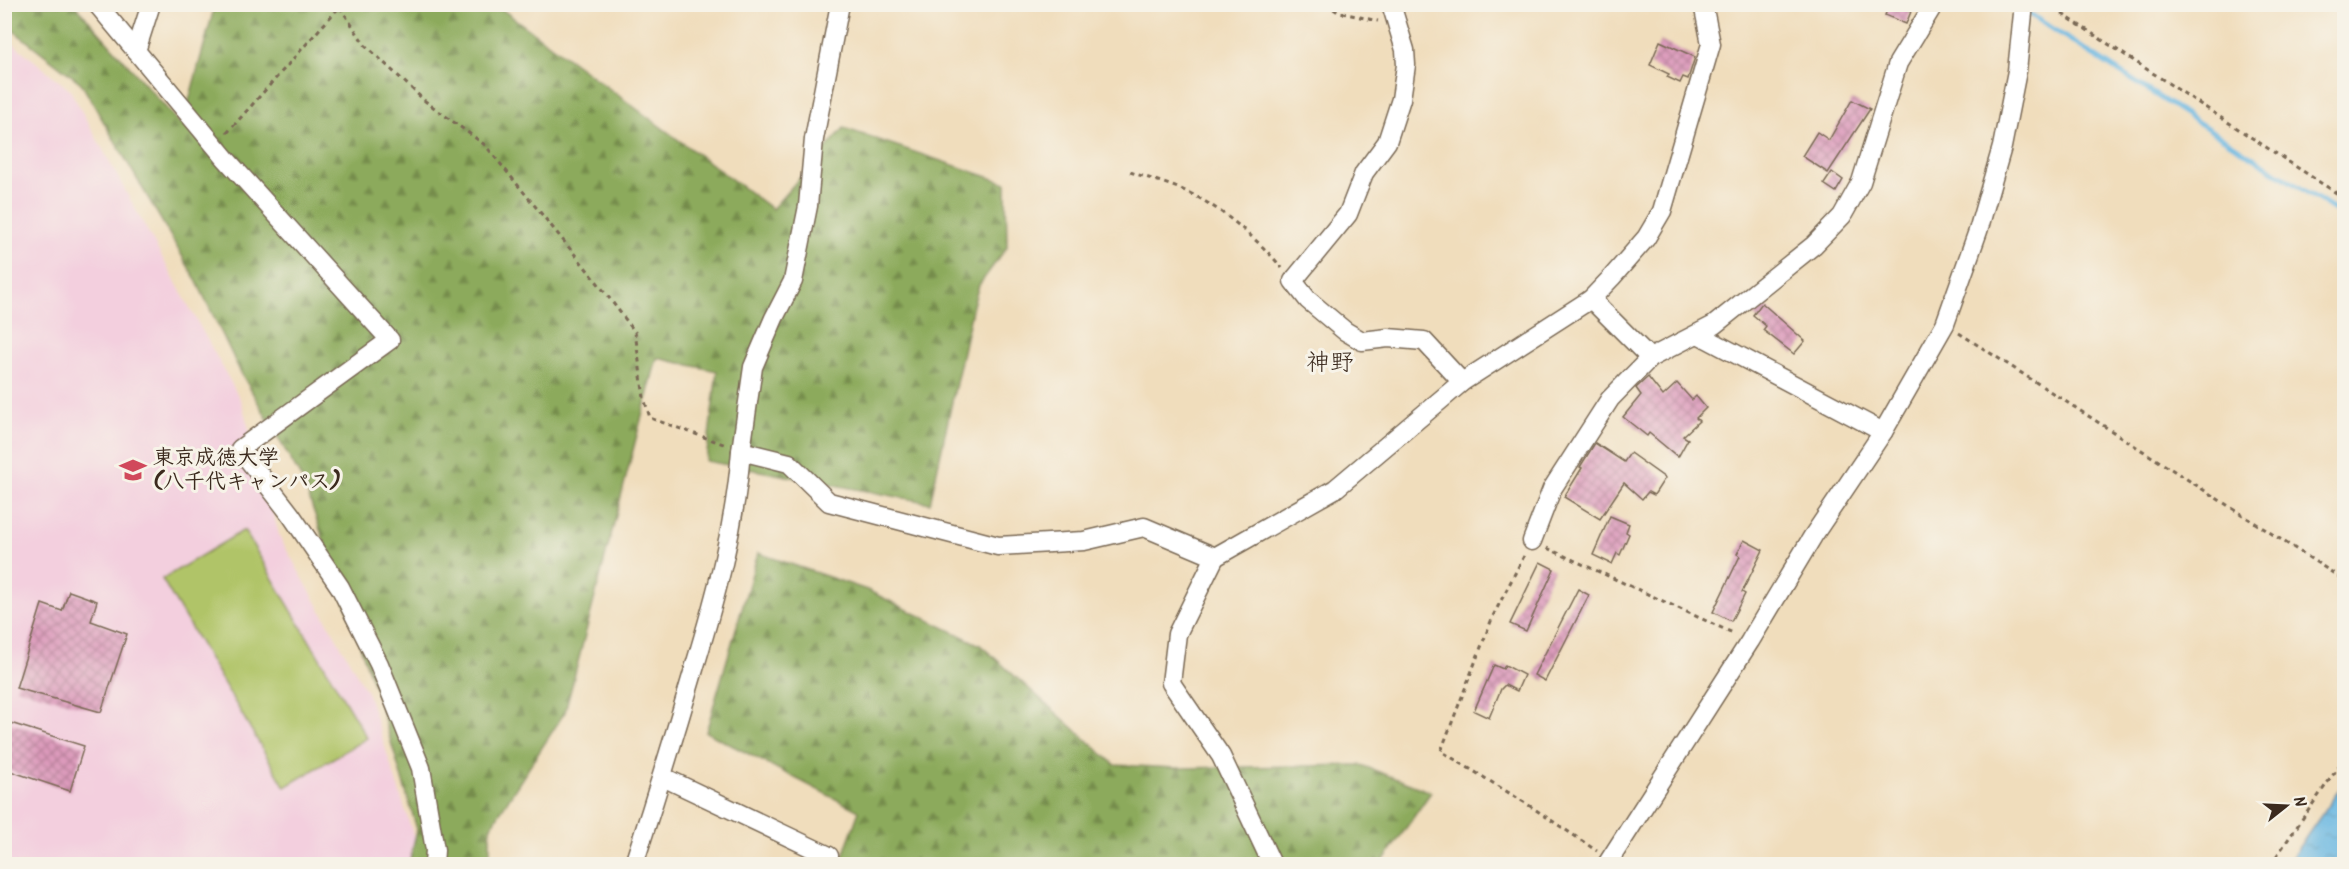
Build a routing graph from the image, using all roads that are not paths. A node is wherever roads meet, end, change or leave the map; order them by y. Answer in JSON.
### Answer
{"nodes":[{"id":1,"x":97,"y":4,"type":"edge"},
{"id":2,"x":151,"y":4,"type":"edge"},
{"id":3,"x":840,"y":4,"type":"edge"},
{"id":4,"x":1391,"y":4,"type":"edge"},
{"id":5,"x":1703,"y":4,"type":"edge"},
{"id":6,"x":1934,"y":4,"type":"edge"},
{"id":7,"x":2024,"y":4,"type":"edge"},
{"id":8,"x":135,"y":51,"type":"junction"},
{"id":9,"x":1591,"y":299,"type":"junction"},
{"id":10,"x":1698,"y":334,"type":"junction"},
{"id":11,"x":1650,"y":358,"type":"junction"},
{"id":12,"x":1462,"y":382,"type":"junction"},
{"id":13,"x":1882,"y":432,"type":"junction"},
{"id":14,"x":741,"y":451,"type":"junction"},
{"id":15,"x":1532,"y":540,"type":"road end"},
{"id":16,"x":1215,"y":557,"type":"junction"},
{"id":17,"x":663,"y":777,"type":"junction"},
{"id":18,"x":1609,"y":862,"type":"edge"},
{"id":19,"x":434,"y":864,"type":"edge"},
{"id":20,"x":634,"y":864,"type":"edge"},
{"id":21,"x":825,"y":864,"type":"edge"},
{"id":22,"x":1272,"y":864,"type":"edge"}],
"edges":[{"from":1,"to":8,"type":"street"},
{"from":2,"to":8,"type":"street"},
{"from":3,"to":14,"type":"street"},
{"from":4,"to":12,"type":"street"},
{"from":5,"to":9,"type":"street"},
{"from":6,"to":10,"type":"street"},
{"from":7,"to":13,"type":"street"},
{"from":8,"to":19,"type":"street"},
{"from":9,"to":11,"type":"street"},
{"from":9,"to":12,"type":"street"},
{"from":10,"to":11,"type":"street"},
{"from":10,"to":13,"type":"street"},
{"from":11,"to":15,"type":"street"},
{"from":12,"to":16,"type":"street"},
{"from":13,"to":18,"type":"street"},
{"from":14,"to":16,"type":"street"},
{"from":14,"to":17,"type":"street"},
{"from":16,"to":22,"type":"street"},
{"from":17,"to":20,"type":"street"},
{"from":17,"to":21,"type":"street"}]}
